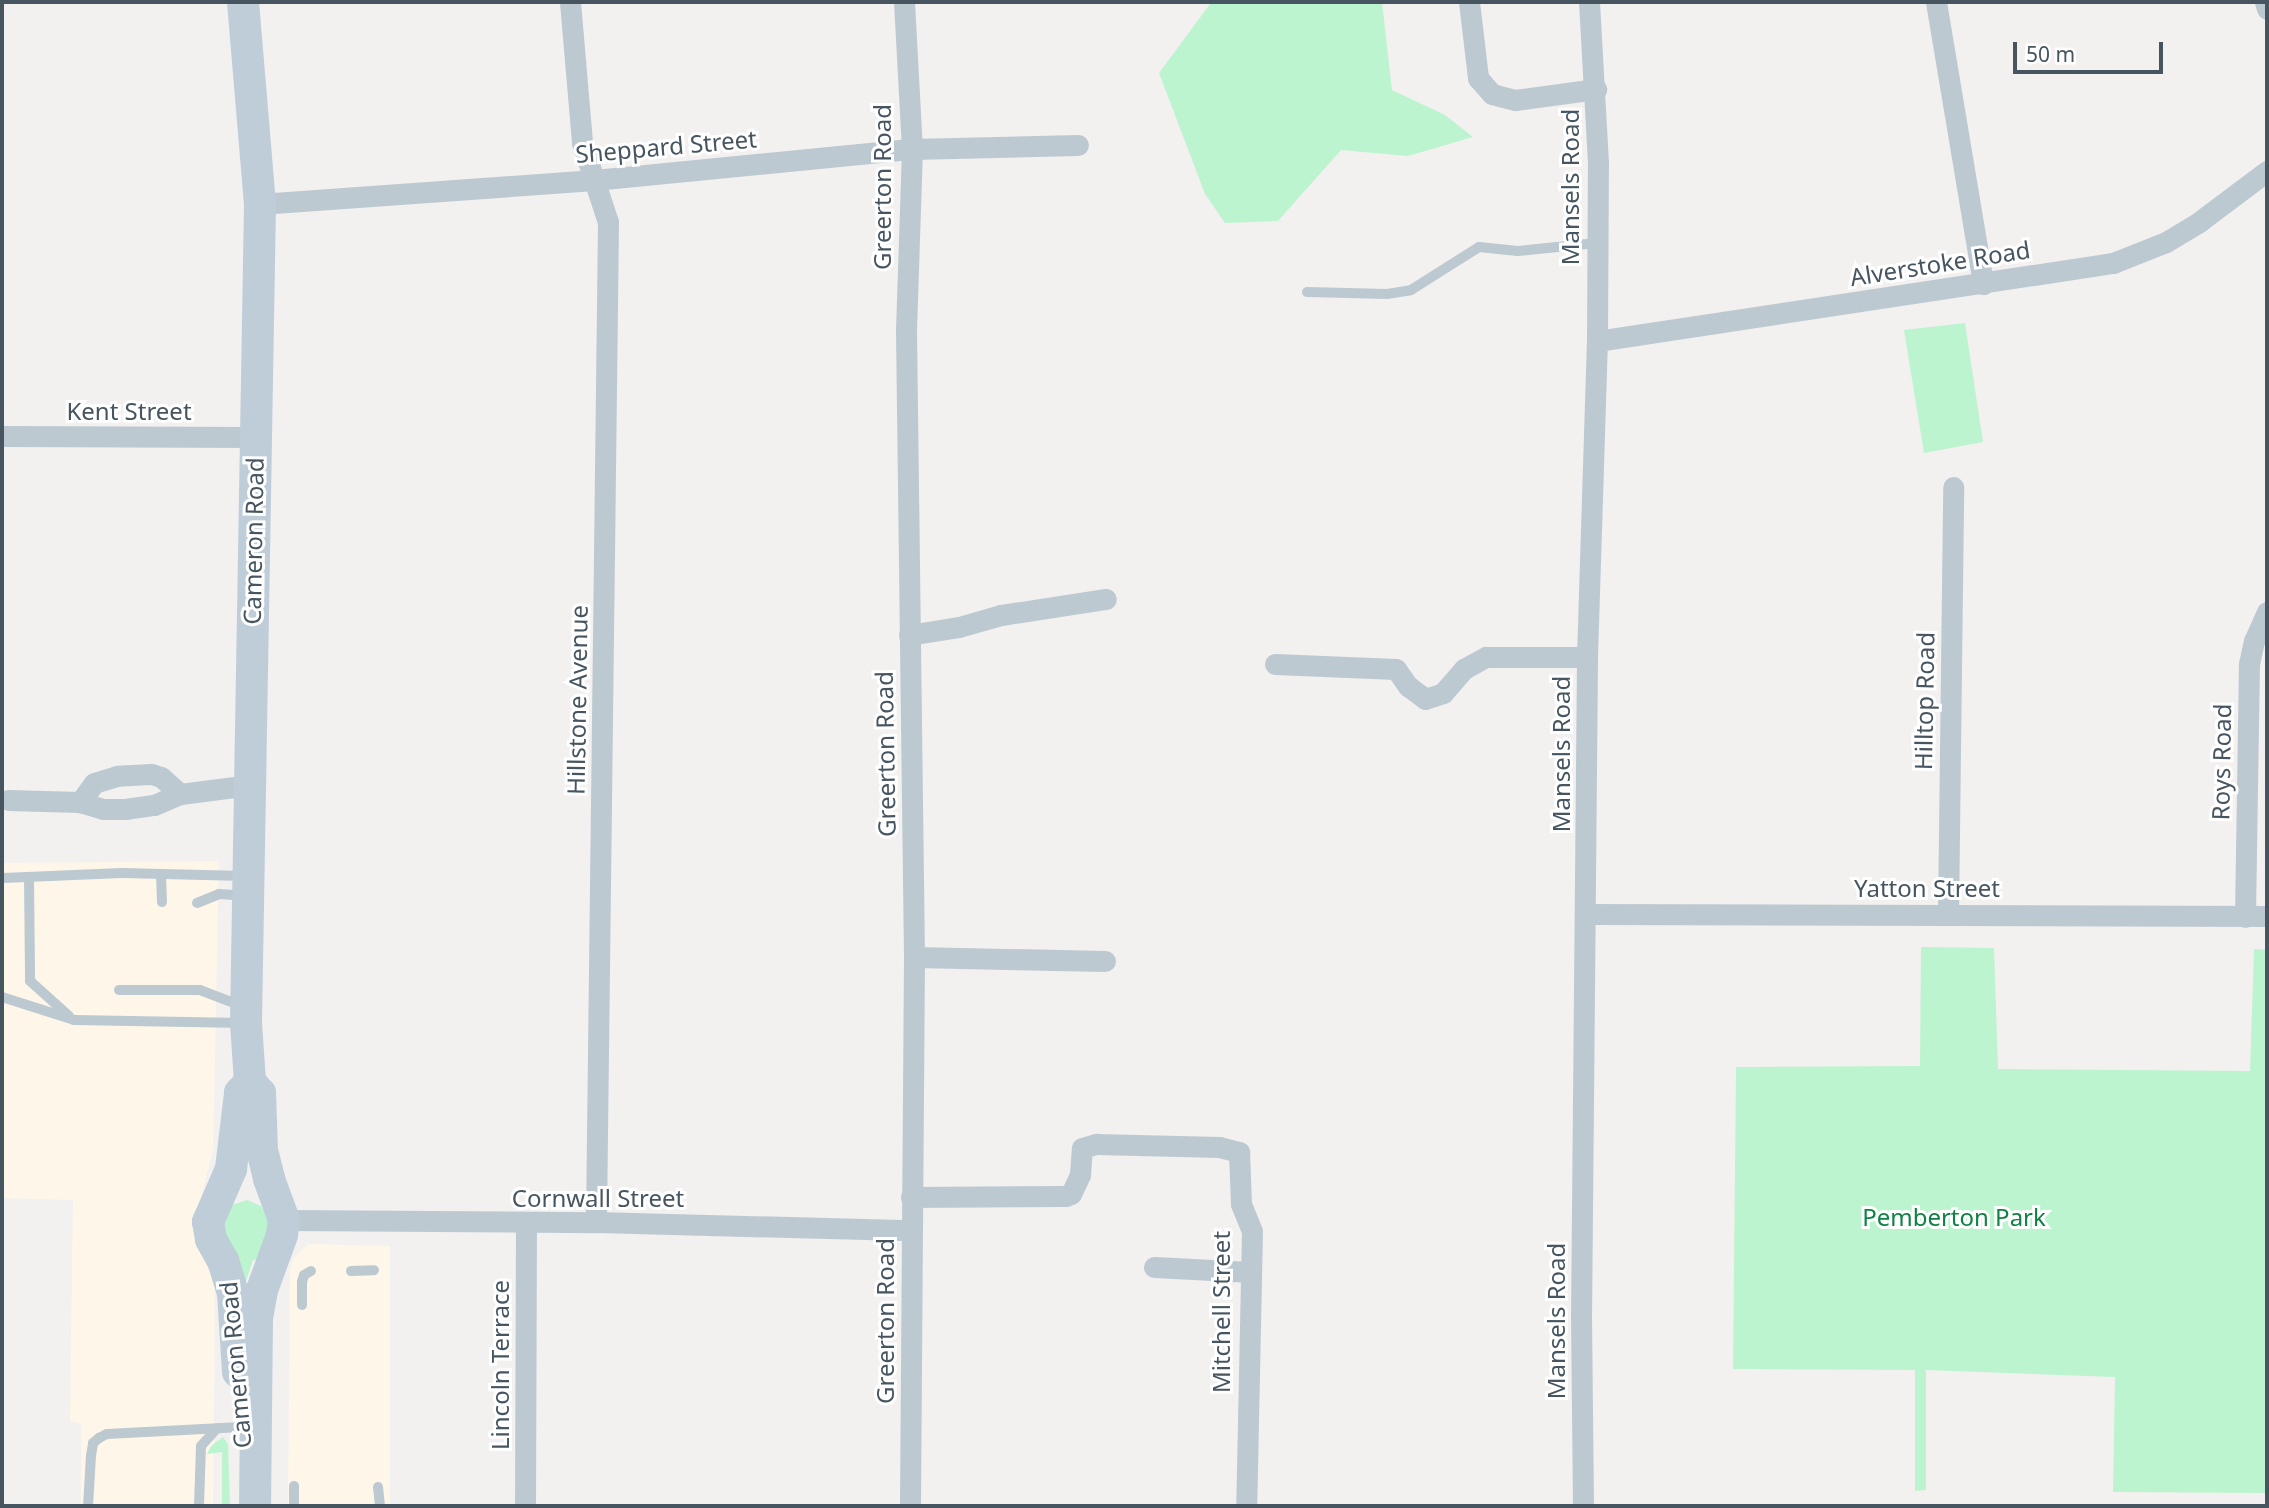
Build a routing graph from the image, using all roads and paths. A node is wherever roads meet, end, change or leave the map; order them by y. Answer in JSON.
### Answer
{"nodes":[{"id":1,"x":243,"y":2,"type":"edge"},
{"id":2,"x":570,"y":2,"type":"edge"},
{"id":3,"x":904,"y":2,"type":"edge"},
{"id":4,"x":1469,"y":2,"type":"edge"},
{"id":5,"x":1589,"y":2,"type":"edge"},
{"id":6,"x":1936,"y":2,"type":"edge"},
{"id":7,"x":2265,"y":2,"type":"edge"},
{"id":8,"x":2267,"y":9,"type":"edge"},
{"id":9,"x":1596,"y":89,"type":"junction"},
{"id":10,"x":1077,"y":145,"type":"dead end"},
{"id":11,"x":912,"y":149,"type":"junction"},
{"id":12,"x":2267,"y":171,"type":"edge"},
{"id":13,"x":594,"y":180,"type":"junction"},
{"id":14,"x":260,"y":204,"type":"junction"},
{"id":15,"x":1597,"y":243,"type":"junction"},
{"id":16,"x":1983,"y":284,"type":"junction"},
{"id":17,"x":1307,"y":292,"type":"dead end"},
{"id":18,"x":1597,"y":341,"type":"junction"},
{"id":19,"x":2,"y":436,"type":"edge"},
{"id":20,"x":256,"y":437,"type":"junction"},
{"id":21,"x":1953,"y":487,"type":"dead end"},
{"id":22,"x":1106,"y":599,"type":"dead end"},
{"id":23,"x":2267,"y":612,"type":"edge"},
{"id":24,"x":909,"y":635,"type":"junction"},
{"id":25,"x":1587,"y":657,"type":"junction"},
{"id":26,"x":1275,"y":664,"type":"dead end"},
{"id":27,"x":250,"y":785,"type":"junction"},
{"id":28,"x":180,"y":794,"type":"junction"},
{"id":29,"x":8,"y":800,"type":"dead end"},
{"id":30,"x":80,"y":802,"type":"junction"},
{"id":31,"x":161,"y":874,"type":"junction"},
{"id":32,"x":29,"y":877,"type":"junction"},
{"id":33,"x":3,"y":878,"type":"edge"},
{"id":34,"x":249,"y":886,"type":"junction"},
{"id":35,"x":162,"y":902,"type":"dead end"},
{"id":36,"x":197,"y":904,"type":"dead end"},
{"id":37,"x":1587,"y":914,"type":"junction"},
{"id":38,"x":1948,"y":915,"type":"junction"},
{"id":39,"x":2267,"y":916,"type":"edge"},
{"id":40,"x":2245,"y":917,"type":"junction"},
{"id":41,"x":914,"y":957,"type":"junction"},
{"id":42,"x":1105,"y":961,"type":"dead end"},
{"id":43,"x":119,"y":990,"type":"dead end"},
{"id":44,"x":2,"y":997,"type":"edge"},
{"id":45,"x":247,"y":1015,"type":"junction"},
{"id":46,"x":74,"y":1020,"type":"junction"},
{"id":47,"x":250,"y":1082,"type":"junction"},
{"id":48,"x":223,"y":1191,"type":"junction"},
{"id":49,"x":911,"y":1197,"type":"junction"},
{"id":50,"x":280,"y":1208,"type":"junction"},
{"id":51,"x":596,"y":1222,"type":"junction"},
{"id":52,"x":526,"y":1224,"type":"junction"},
{"id":53,"x":912,"y":1230,"type":"junction"},
{"id":54,"x":1154,"y":1267,"type":"dead end"},
{"id":55,"x":374,"y":1270,"type":"dead end"},
{"id":56,"x":312,"y":1271,"type":"dead end"},
{"id":57,"x":351,"y":1271,"type":"dead end"},
{"id":58,"x":1251,"y":1272,"type":"junction"},
{"id":59,"x":302,"y":1305,"type":"dead end"},
{"id":60,"x":230,"y":1428,"type":"junction"},
{"id":61,"x":294,"y":1486,"type":"dead end"},
{"id":62,"x":378,"y":1487,"type":"dead end"},
{"id":63,"x":88,"y":1506,"type":"edge"},
{"id":64,"x":199,"y":1506,"type":"edge"},
{"id":65,"x":242,"y":1506,"type":"edge"},
{"id":66,"x":255,"y":1506,"type":"edge"},
{"id":67,"x":294,"y":1506,"type":"edge"},
{"id":68,"x":380,"y":1506,"type":"edge"},
{"id":69,"x":525,"y":1506,"type":"edge"},
{"id":70,"x":910,"y":1506,"type":"edge"},
{"id":71,"x":1246,"y":1506,"type":"edge"},
{"id":72,"x":1583,"y":1506,"type":"edge"}],
"edges":[{"from":1,"to":14,"type":"main road","name":"Cameron Road"},
{"from":2,"to":13,"type":"street","name":"Hillstone Avenue"},
{"from":3,"to":11,"type":"street","name":"Greerton Road"},
{"from":4,"to":9,"type":"street"},
{"from":5,"to":9,"type":"street","name":"Mansels Road"},
{"from":6,"to":16,"type":"street"},
{"from":7,"to":8,"type":"street"},
{"from":9,"to":15,"type":"street","name":"Mansels Road"},
{"from":10,"to":11,"type":"street","name":"Sheppard Street"},
{"from":11,"to":13,"type":"street","name":"Sheppard Street"},
{"from":11,"to":24,"type":"street","name":"Greerton Road"},
{"from":12,"to":16,"type":"street","name":"Alverstoke Road"},
{"from":13,"to":14,"type":"street","name":"Sheppard Street"},
{"from":13,"to":51,"type":"street","name":"Hillstone Avenue"},
{"from":14,"to":20,"type":"main road","name":"Cameron Road"},
{"from":15,"to":17,"type":"lane"},
{"from":15,"to":18,"type":"street","name":"Mansels Road"},
{"from":16,"to":18,"type":"street","name":"Alverstoke Road"},
{"from":18,"to":25,"type":"street","name":"Mansels Road"},
{"from":19,"to":20,"type":"street","name":"Kent Street"},
{"from":20,"to":27,"type":"main road","name":"Cameron Road"},
{"from":21,"to":38,"type":"street","name":"Hilltop Road"},
{"from":22,"to":24,"type":"street"},
{"from":23,"to":40,"type":"street","name":"Roys Road"},
{"from":24,"to":41,"type":"street","name":"Greerton Road"},
{"from":25,"to":26,"type":"street"},
{"from":25,"to":37,"type":"street","name":"Mansels Road"},
{"from":27,"to":28,"type":"street"},
{"from":27,"to":34,"type":"main road","name":"Cameron Road"},
{"from":28,"to":30,"type":"street"},
{"from":28,"to":30,"type":"street"},
{"from":29,"to":30,"type":"street"},
{"from":31,"to":32,"type":"lane"},
{"from":31,"to":34,"type":"lane"},
{"from":31,"to":35,"type":"lane"},
{"from":32,"to":33,"type":"lane"},
{"from":32,"to":46,"type":"lane"},
{"from":34,"to":36,"type":"lane"},
{"from":34,"to":45,"type":"main road","name":"Cameron Road"},
{"from":37,"to":38,"type":"street","name":"Yatton Street"},
{"from":37,"to":72,"type":"street","name":"Mansels Road"},
{"from":38,"to":40,"type":"street","name":"Yatton Street"},
{"from":39,"to":40,"type":"street","name":"Yatton Street"},
{"from":41,"to":42,"type":"street"},
{"from":41,"to":49,"type":"street","name":"Greerton Road"},
{"from":43,"to":45,"type":"lane"},
{"from":44,"to":46,"type":"lane"},
{"from":45,"to":46,"type":"lane"},
{"from":45,"to":47,"type":"main road","name":"Cameron Road"},
{"from":47,"to":48,"type":"main road","name":"Cameron Road"},
{"from":47,"to":50,"type":"main road","name":"Cameron Road"},
{"from":48,"to":50,"type":"main road"},
{"from":48,"to":60,"type":"main road","name":"Cameron Road"},
{"from":49,"to":53,"type":"street","name":"Greerton Road"},
{"from":49,"to":58,"type":"street","name":"Mitchell Street"},
{"from":50,"to":52,"type":"street","name":"Cornwall Street"},
{"from":50,"to":66,"type":"main road","name":"Cameron Road"},
{"from":51,"to":52,"type":"street","name":"Cornwall Street"},
{"from":51,"to":53,"type":"street","name":"Cornwall Street"},
{"from":52,"to":69,"type":"street","name":"Lincoln Terrace"},
{"from":53,"to":70,"type":"street","name":"Greerton Road"},
{"from":54,"to":58,"type":"street"},
{"from":55,"to":57,"type":"lane"},
{"from":56,"to":59,"type":"lane"},
{"from":58,"to":71,"type":"street","name":"Mitchell Street"},
{"from":60,"to":63,"type":"lane"},
{"from":60,"to":64,"type":"lane"},
{"from":60,"to":65,"type":"main road","name":"Cameron Road"},
{"from":61,"to":67,"type":"lane"},
{"from":62,"to":68,"type":"lane"}]}
